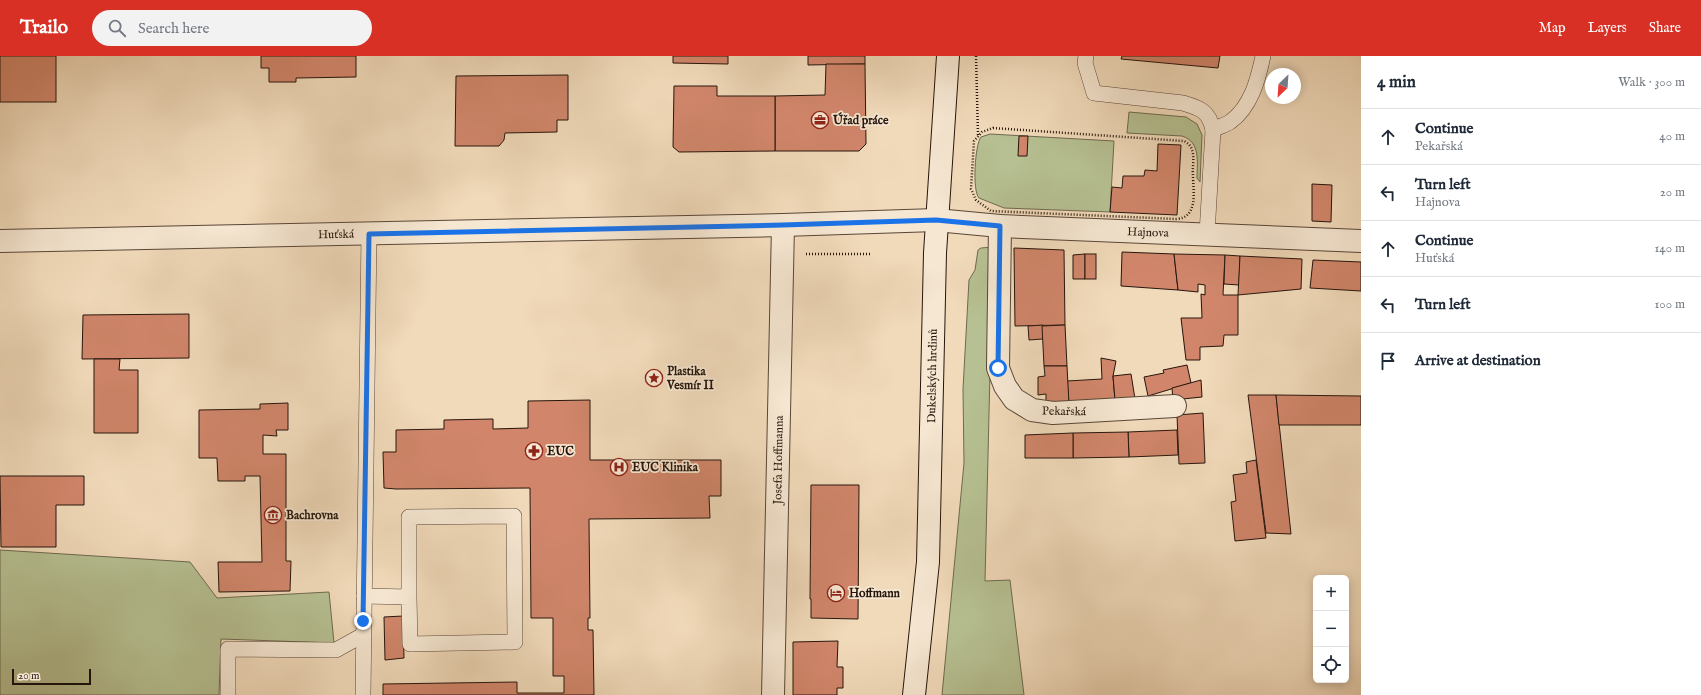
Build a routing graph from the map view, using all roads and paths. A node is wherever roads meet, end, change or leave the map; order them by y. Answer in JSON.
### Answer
{"nodes":[{"id":1,"x":948,"y":56,"type":"edge"},
{"id":2,"x":976,"y":56,"type":"edge"},
{"id":3,"x":1086,"y":56,"type":"edge"},
{"id":4,"x":1264,"y":56,"type":"edge"},
{"id":5,"x":1213,"y":130,"type":"junction"},
{"id":6,"x":978,"y":135,"type":"junction"},
{"id":7,"x":936,"y":220,"type":"junction"},
{"id":8,"x":783,"y":225,"type":"junction"},
{"id":9,"x":1000,"y":226,"type":"junction"},
{"id":10,"x":369,"y":234,"type":"junction"},
{"id":11,"x":1207,"y":234,"type":"junction"},
{"id":12,"x":0,"y":241,"type":"edge"},
{"id":13,"x":1361,"y":242,"type":"edge"},
{"id":14,"x":802,"y":254,"type":"dead end"},
{"id":15,"x":872,"y":254,"type":"dead end"},
{"id":16,"x":1175,"y":406,"type":"dead end"},
{"id":17,"x":364,"y":596,"type":"junction"},
{"id":18,"x":408,"y":597,"type":"junction"},
{"id":19,"x":363,"y":635,"type":"junction"},
{"id":20,"x":228,"y":695,"type":"edge"},
{"id":21,"x":362,"y":695,"type":"edge"},
{"id":22,"x":773,"y":695,"type":"edge"},
{"id":23,"x":914,"y":695,"type":"edge"}],
"edges":[{"from":1,"to":7,"type":"street","name":"Dukelských hrdinů"},
{"from":2,"to":6,"type":"path"},
{"from":3,"to":5,"type":"lane"},
{"from":4,"to":5,"type":"lane"},
{"from":5,"to":11,"type":"lane"},
{"from":6,"to":6,"type":"path"},
{"from":7,"to":8,"type":"street","name":"Huťská"},
{"from":7,"to":9,"type":"street","name":"Hajnova"},
{"from":7,"to":23,"type":"street","name":"Dukelských hrdinů"},
{"from":8,"to":10,"type":"street","name":"Huťská"},
{"from":8,"to":22,"type":"street","name":"Josefa Hoffmanna"},
{"from":9,"to":11,"type":"street","name":"Hajnova"},
{"from":9,"to":16,"type":"street","name":"Pekařská"},
{"from":10,"to":12,"type":"street","name":"Huťská"},
{"from":10,"to":17,"type":"lane"},
{"from":11,"to":13,"type":"street","name":"Hajnova"},
{"from":14,"to":15,"type":"path"},
{"from":17,"to":18,"type":"lane"},
{"from":17,"to":19,"type":"lane"},
{"from":18,"to":18,"type":"lane"},
{"from":19,"to":20,"type":"lane"},
{"from":19,"to":21,"type":"lane"}]}
